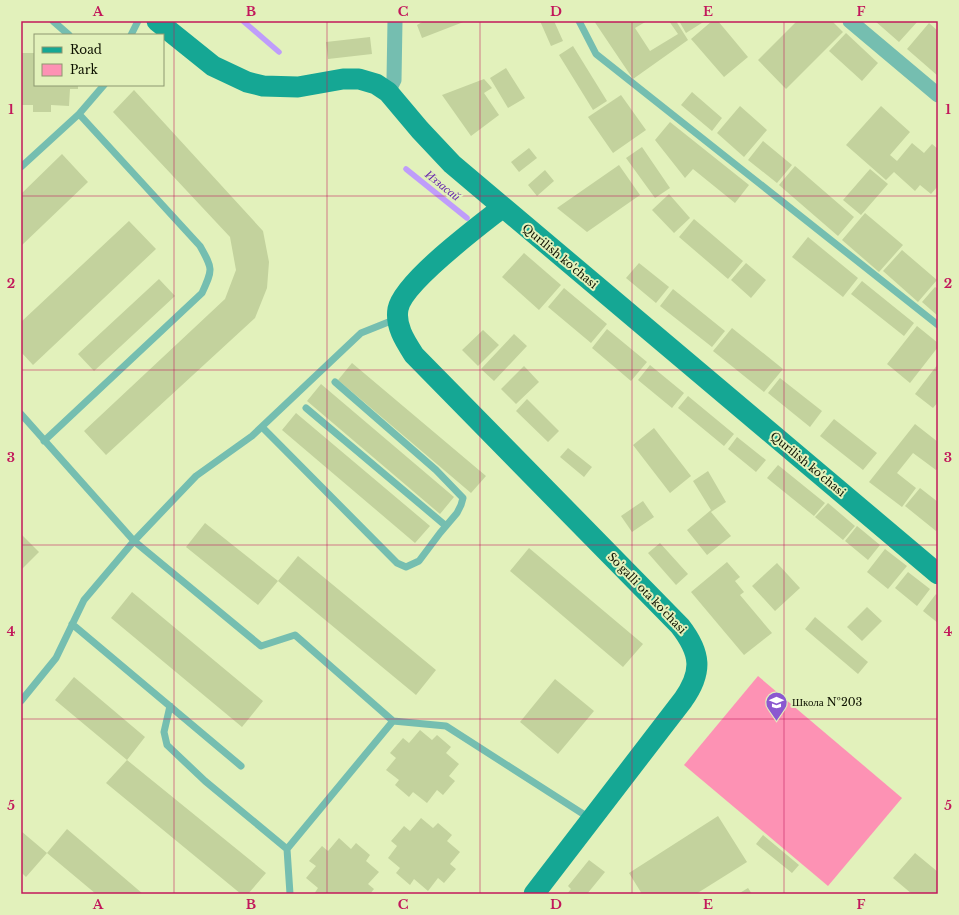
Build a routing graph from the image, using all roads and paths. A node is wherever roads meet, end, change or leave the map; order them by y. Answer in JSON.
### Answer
{"nodes":[{"id":1,"x":53,"y":21,"type":"edge"},
{"id":2,"x":138,"y":21,"type":"edge"},
{"id":3,"x":156,"y":21,"type":"edge"},
{"id":4,"x":395,"y":21,"type":"edge"},
{"id":5,"x":579,"y":21,"type":"edge"},
{"id":6,"x":850,"y":21,"type":"edge"},
{"id":7,"x":68,"y":34,"type":"edge"},
{"id":8,"x":132,"y":34,"type":"edge"},
{"id":9,"x":103,"y":86,"type":"edge"},
{"id":10,"x":388,"y":92,"type":"junction"},
{"id":11,"x":938,"y":95,"type":"edge"},
{"id":12,"x":79,"y":114,"type":"junction"},
{"id":13,"x":21,"y":167,"type":"edge"},
{"id":14,"x":502,"y":207,"type":"junction"},
{"id":15,"x":398,"y":318,"type":"junction"},
{"id":16,"x":938,"y":325,"type":"edge"},
{"id":17,"x":335,"y":382,"type":"dead end"},
{"id":18,"x":306,"y":408,"type":"dead end"},
{"id":19,"x":21,"y":414,"type":"edge"},
{"id":20,"x":262,"y":427,"type":"junction"},
{"id":21,"x":44,"y":441,"type":"junction"},
{"id":22,"x":446,"y":526,"type":"junction"},
{"id":23,"x":134,"y":541,"type":"junction"},
{"id":24,"x":938,"y":574,"type":"edge"},
{"id":25,"x":72,"y":624,"type":"junction"},
{"id":26,"x":21,"y":701,"type":"edge"},
{"id":27,"x":170,"y":706,"type":"junction"},
{"id":28,"x":393,"y":721,"type":"junction"},
{"id":29,"x":241,"y":766,"type":"dead end"},
{"id":30,"x":591,"y":819,"type":"junction"},
{"id":31,"x":287,"y":849,"type":"junction"},
{"id":32,"x":290,"y":894,"type":"edge"},
{"id":33,"x":534,"y":894,"type":"edge"}],
"edges":[{"from":1,"to":7,"type":"lane"},
{"from":2,"to":8,"type":"lane"},
{"from":3,"to":10,"type":"street","name":"Qurilish ko'chasi"},
{"from":4,"to":10,"type":"street"},
{"from":5,"to":16,"type":"lane"},
{"from":6,"to":11,"type":"street"},
{"from":9,"to":12,"type":"lane"},
{"from":10,"to":14,"type":"street","name":"Qurilish ko'chasi"},
{"from":12,"to":13,"type":"lane"},
{"from":12,"to":21,"type":"lane"},
{"from":14,"to":15,"type":"street"},
{"from":14,"to":24,"type":"street","name":"Qurilish ko'chasi"},
{"from":15,"to":20,"type":"lane"},
{"from":15,"to":30,"type":"street","name":"So'galli ota ko'chasi"},
{"from":17,"to":22,"type":"lane"},
{"from":18,"to":22,"type":"lane"},
{"from":19,"to":21,"type":"lane"},
{"from":20,"to":22,"type":"lane"},
{"from":20,"to":23,"type":"lane"},
{"from":21,"to":23,"type":"lane"},
{"from":23,"to":25,"type":"lane"},
{"from":23,"to":28,"type":"lane"},
{"from":25,"to":26,"type":"lane"},
{"from":25,"to":27,"type":"lane"},
{"from":27,"to":29,"type":"lane"},
{"from":27,"to":31,"type":"lane"},
{"from":28,"to":30,"type":"lane"},
{"from":28,"to":31,"type":"lane"},
{"from":30,"to":33,"type":"street","name":"So'galli ota ko'chasi"},
{"from":31,"to":32,"type":"lane"}]}
